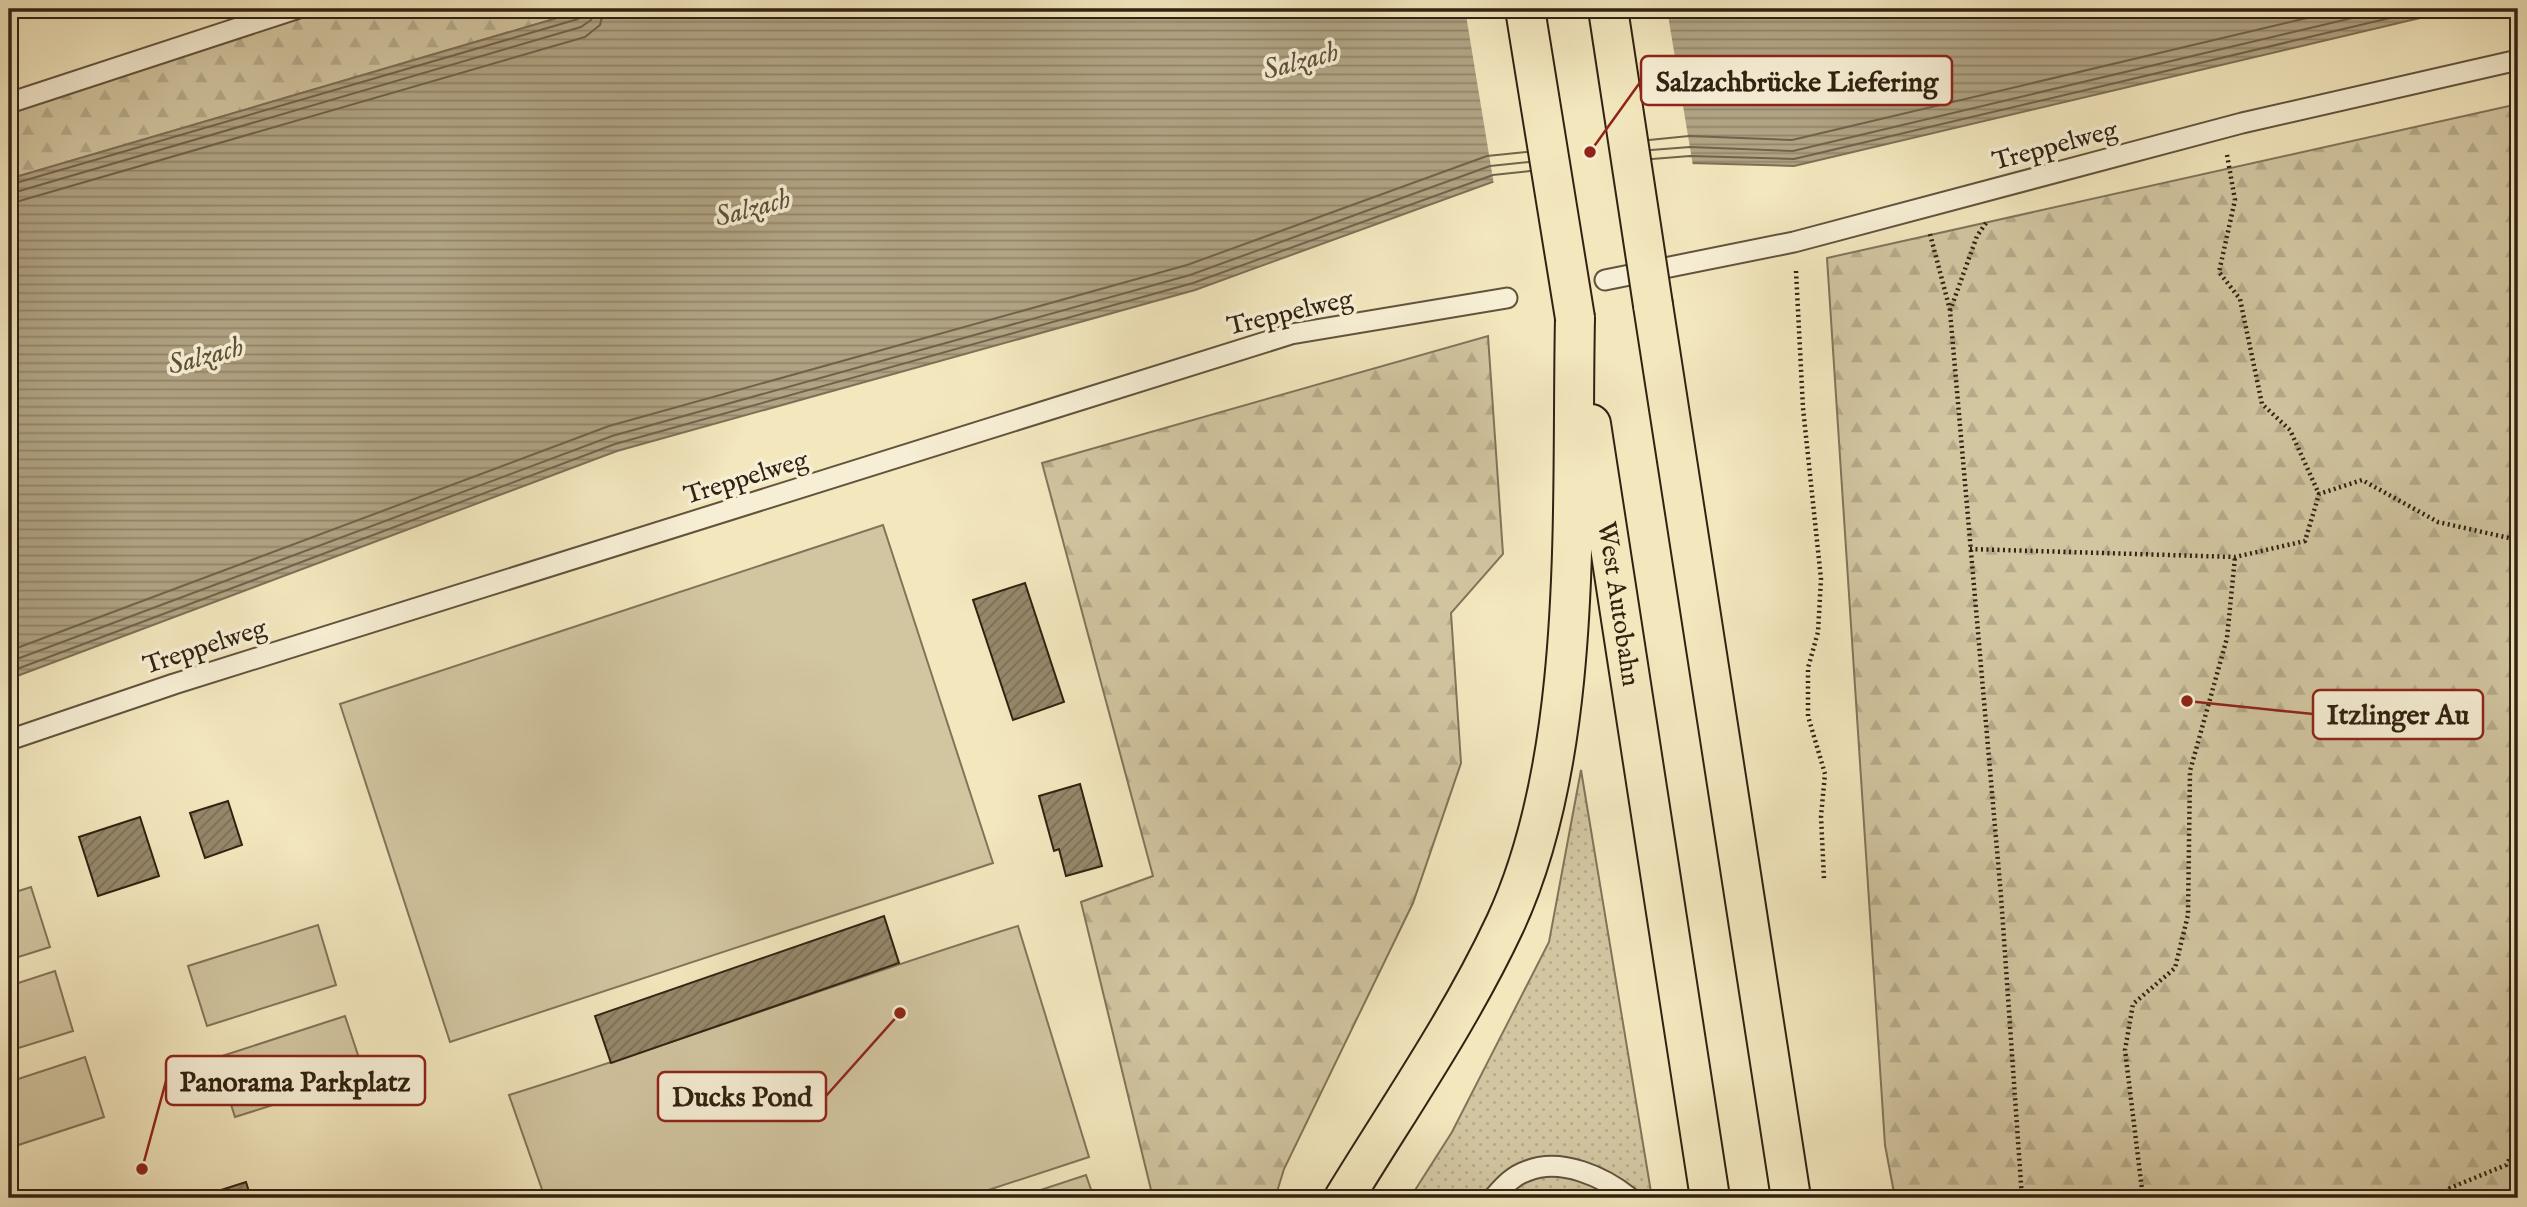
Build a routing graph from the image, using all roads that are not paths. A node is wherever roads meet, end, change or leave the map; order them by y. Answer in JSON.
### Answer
{"nodes":[{"id":1,"x":296,"y":9,"type":"edge"},
{"id":2,"x":1525,"y":9,"type":"edge"},
{"id":3,"x":1608,"y":9,"type":"edge"},
{"id":4,"x":2518,"y":60,"type":"edge"},
{"id":5,"x":9,"y":103,"type":"edge"},
{"id":6,"x":1605,"y":280,"type":"dead end"},
{"id":7,"x":1507,"y":298,"type":"dead end"},
{"id":8,"x":1575,"y":318,"type":"junction"},
{"id":9,"x":9,"y":740,"type":"edge"},
{"id":10,"x":1344,"y":1198,"type":"edge"},
{"id":11,"x":1493,"y":1198,"type":"edge"},
{"id":12,"x":1630,"y":1198,"type":"edge"},
{"id":13,"x":1710,"y":1198,"type":"edge"},
{"id":14,"x":1791,"y":1198,"type":"edge"}],
"edges":[{"from":1,"to":5,"type":"lane"},
{"from":2,"to":8,"type":"highway","name":"West Autobahn","bridge":true},
{"from":3,"to":14,"type":"highway","bridge":true},
{"from":4,"to":6,"type":"lane","name":"Treppelweg"},
{"from":7,"to":9,"type":"lane","name":"Treppelweg"},
{"from":8,"to":10,"type":"highway"},
{"from":8,"to":13,"type":"highway","name":"West Autobahn"},
{"from":11,"to":12,"type":"lane"}]}
